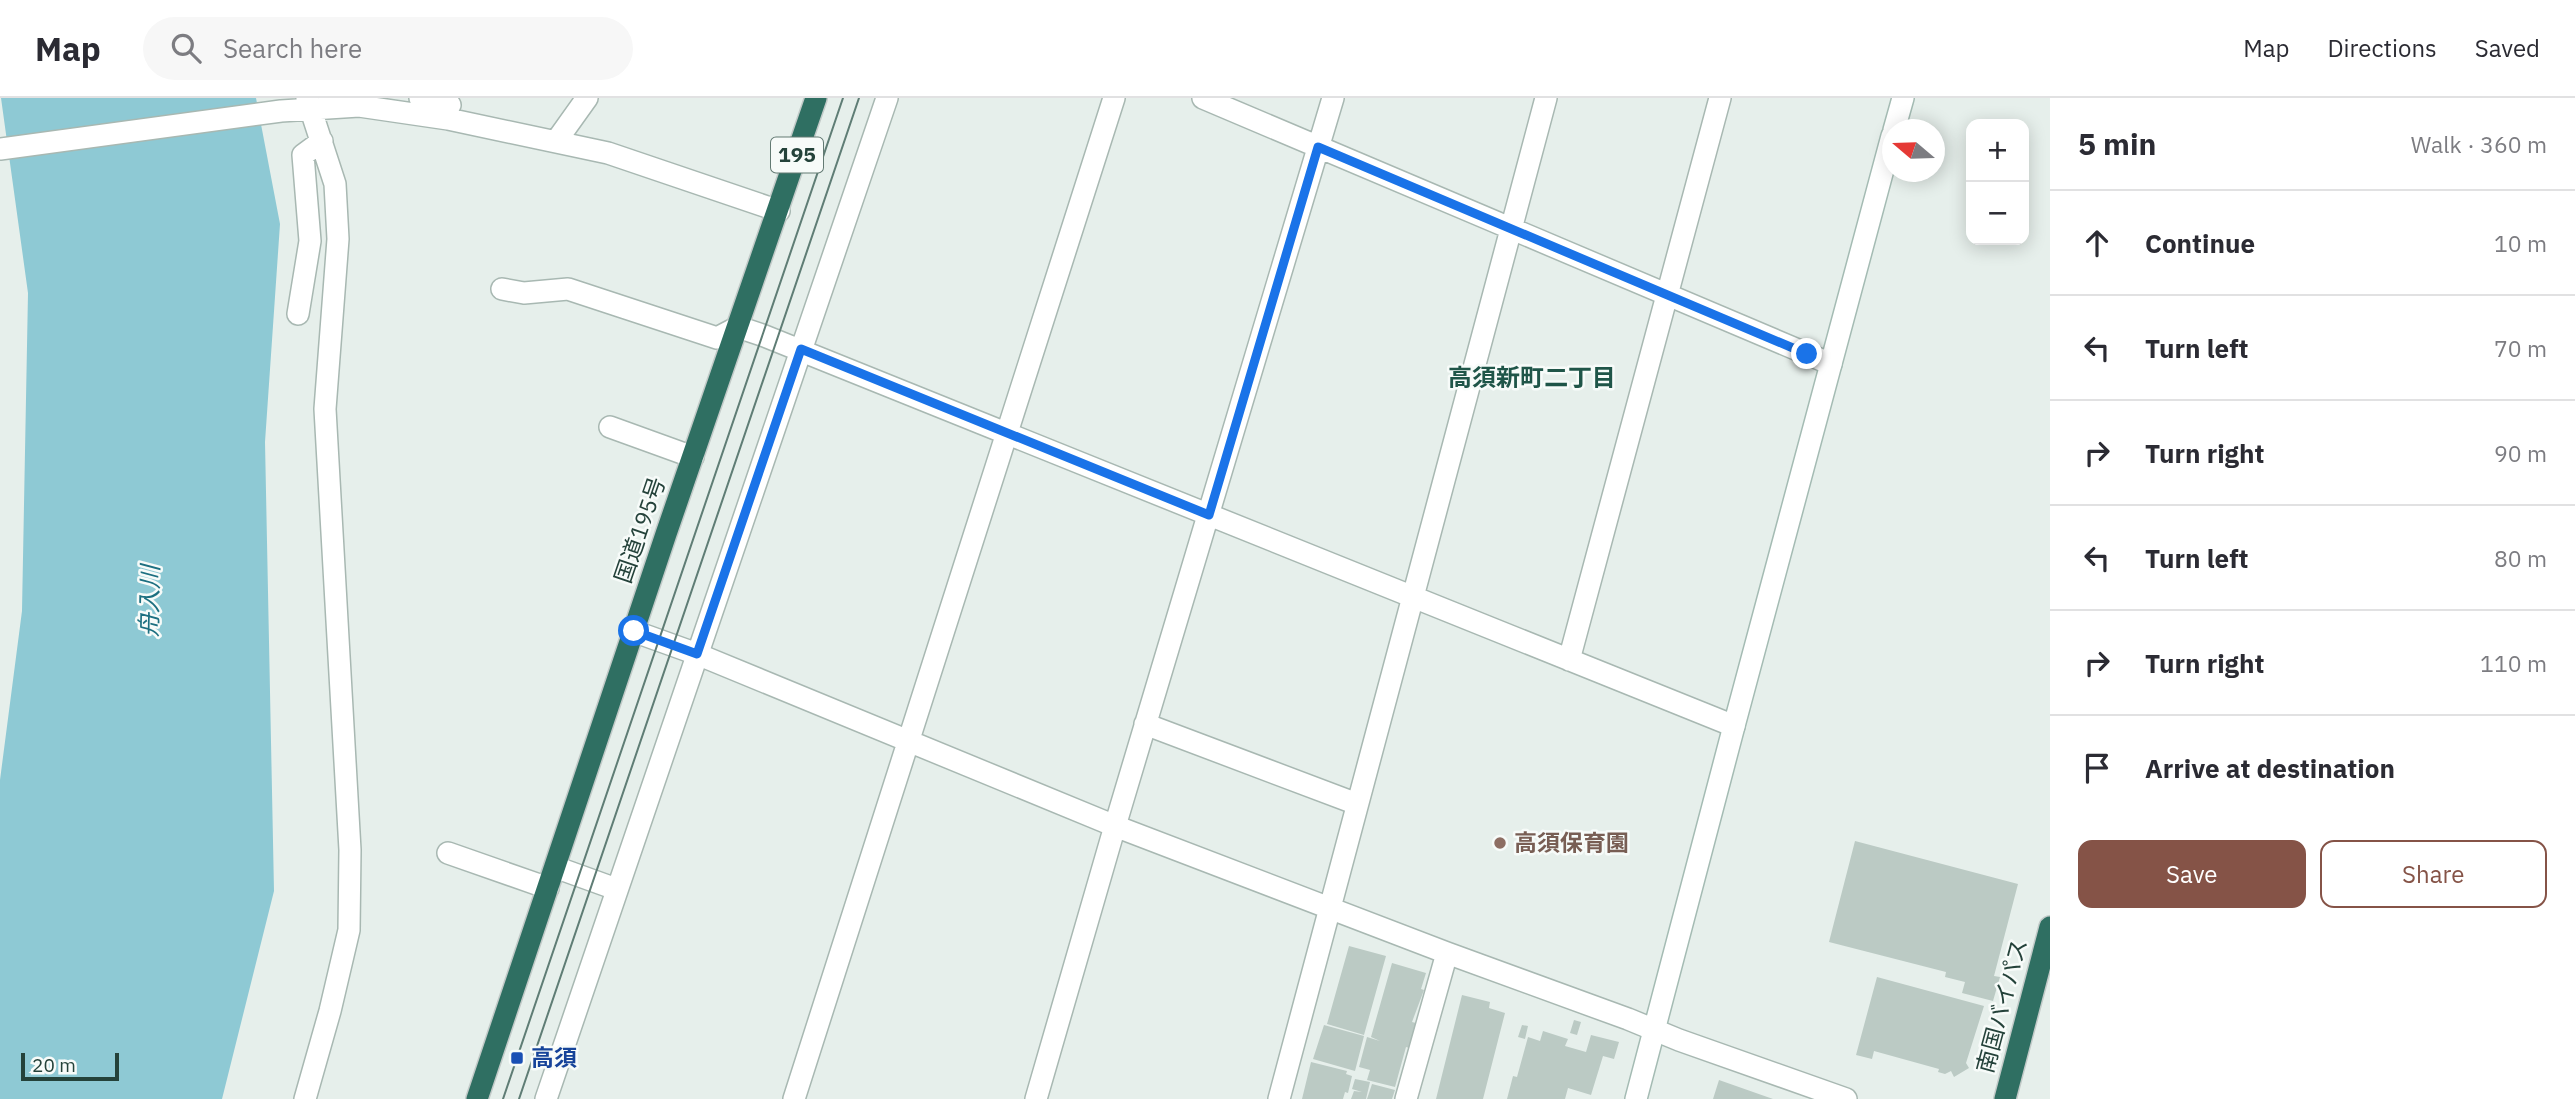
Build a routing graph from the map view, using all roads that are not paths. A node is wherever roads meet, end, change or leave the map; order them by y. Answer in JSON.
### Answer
{"nodes":[{"id":1,"x":420,"y":98,"type":"edge"},
{"id":2,"x":587,"y":98,"type":"edge"},
{"id":3,"x":816,"y":98,"type":"edge"},
{"id":4,"x":887,"y":98,"type":"edge"},
{"id":5,"x":1114,"y":98,"type":"edge"},
{"id":6,"x":1203,"y":98,"type":"edge"},
{"id":7,"x":1333,"y":98,"type":"edge"},
{"id":8,"x":1546,"y":98,"type":"edge"},
{"id":9,"x":1720,"y":98,"type":"edge"},
{"id":10,"x":1903,"y":98,"type":"edge"},
{"id":11,"x":309,"y":103,"type":"edge"},
{"id":12,"x":450,"y":107,"type":"edge"},
{"id":13,"x":1897,"y":119,"type":"edge"},
{"id":14,"x":557,"y":140,"type":"junction"},
{"id":15,"x":322,"y":141,"type":"junction"},
{"id":16,"x":1318,"y":147,"type":"junction"},
{"id":17,"x":0,"y":149,"type":"edge"},
{"id":18,"x":1882,"y":173,"type":"edge"},
{"id":19,"x":779,"y":211,"type":"junction"},
{"id":20,"x":1511,"y":228,"type":"junction"},
{"id":21,"x":502,"y":289,"type":"dead end"},
{"id":22,"x":1667,"y":294,"type":"junction"},
{"id":23,"x":298,"y":314,"type":"dead end"},
{"id":24,"x":738,"y":327,"type":"junction"},
{"id":25,"x":801,"y":349,"type":"junction"},
{"id":26,"x":1831,"y":364,"type":"junction"},
{"id":27,"x":610,"y":427,"type":"dead end"},
{"id":28,"x":1007,"y":434,"type":"junction"},
{"id":29,"x":693,"y":457,"type":"junction"},
{"id":30,"x":1209,"y":515,"type":"junction"},
{"id":31,"x":1413,"y":597,"type":"junction"},
{"id":32,"x":634,"y":631,"type":"junction"},
{"id":33,"x":697,"y":654,"type":"junction"},
{"id":34,"x":1569,"y":660,"type":"junction"},
{"id":35,"x":1145,"y":724,"type":"junction"},
{"id":36,"x":1734,"y":726,"type":"junction"},
{"id":37,"x":909,"y":740,"type":"junction"},
{"id":38,"x":1357,"y":804,"type":"junction"},
{"id":39,"x":1115,"y":826,"type":"junction"},
{"id":40,"x":448,"y":853,"type":"dead end"},
{"id":41,"x":555,"y":867,"type":"junction"},
{"id":42,"x":548,"y":888,"type":"junction"},
{"id":43,"x":616,"y":888,"type":"junction"},
{"id":44,"x":1330,"y":909,"type":"junction"},
{"id":45,"x":2050,"y":927,"type":"edge"},
{"id":46,"x":1447,"y":953,"type":"junction"},
{"id":47,"x":1655,"y":1030,"type":"junction"},
{"id":48,"x":305,"y":1099,"type":"edge"},
{"id":49,"x":477,"y":1099,"type":"edge"},
{"id":50,"x":546,"y":1099,"type":"edge"},
{"id":51,"x":794,"y":1099,"type":"edge"},
{"id":52,"x":1036,"y":1099,"type":"edge"},
{"id":53,"x":1279,"y":1099,"type":"edge"},
{"id":54,"x":1406,"y":1099,"type":"edge"},
{"id":55,"x":1636,"y":1099,"type":"edge"},
{"id":56,"x":1846,"y":1099,"type":"edge"},
{"id":57,"x":2005,"y":1099,"type":"edge"}],
"edges":[{"from":1,"to":12,"type":"street"},
{"from":2,"to":14,"type":"street"},
{"from":3,"to":19,"type":"highway","name":"国道195号","number":"195"},
{"from":4,"to":25,"type":"street"},
{"from":5,"to":28,"type":"street"},
{"from":6,"to":16,"type":"street"},
{"from":7,"to":16,"type":"street"},
{"from":8,"to":20,"type":"street"},
{"from":9,"to":22,"type":"street"},
{"from":10,"to":13,"type":"street"},
{"from":11,"to":12,"type":"street"},
{"from":11,"to":15,"type":"street"},
{"from":11,"to":17,"type":"street"},
{"from":12,"to":14,"type":"street"},
{"from":14,"to":19,"type":"street"},
{"from":15,"to":23,"type":"street"},
{"from":15,"to":48,"type":"street"},
{"from":16,"to":20,"type":"street"},
{"from":16,"to":30,"type":"street"},
{"from":18,"to":26,"type":"street"},
{"from":19,"to":24,"type":"highway","name":"国道195号","number":"195"},
{"from":20,"to":22,"type":"street"},
{"from":20,"to":31,"type":"street"},
{"from":21,"to":24,"type":"street"},
{"from":22,"to":26,"type":"street"},
{"from":22,"to":34,"type":"street"},
{"from":24,"to":25,"type":"street"},
{"from":24,"to":29,"type":"highway","name":"国道195号","number":"195"},
{"from":25,"to":28,"type":"street"},
{"from":25,"to":33,"type":"street"},
{"from":26,"to":36,"type":"street"},
{"from":27,"to":29,"type":"street"},
{"from":28,"to":30,"type":"street"},
{"from":28,"to":37,"type":"street"},
{"from":29,"to":32,"type":"highway","name":"国道195号","number":"195"},
{"from":30,"to":31,"type":"street"},
{"from":30,"to":35,"type":"street"},
{"from":31,"to":34,"type":"street"},
{"from":31,"to":38,"type":"street"},
{"from":32,"to":33,"type":"street"},
{"from":32,"to":41,"type":"highway","name":"国道195号","number":"195"},
{"from":33,"to":37,"type":"street"},
{"from":33,"to":43,"type":"street"},
{"from":34,"to":36,"type":"street"},
{"from":35,"to":38,"type":"street"},
{"from":35,"to":39,"type":"street"},
{"from":36,"to":47,"type":"street"},
{"from":37,"to":39,"type":"street"},
{"from":37,"to":51,"type":"street"},
{"from":38,"to":44,"type":"street"},
{"from":39,"to":44,"type":"street"},
{"from":39,"to":52,"type":"street"},
{"from":40,"to":42,"type":"street"},
{"from":41,"to":42,"type":"highway","name":"国道195号","number":"195"},
{"from":41,"to":43,"type":"street"},
{"from":42,"to":49,"type":"highway","name":"国道195号","number":"195"},
{"from":43,"to":50,"type":"street"},
{"from":44,"to":46,"type":"street"},
{"from":44,"to":53,"type":"street"},
{"from":45,"to":57,"type":"highway","name":"南国バイパス"},
{"from":46,"to":47,"type":"street"},
{"from":46,"to":54,"type":"street"},
{"from":47,"to":55,"type":"street"},
{"from":47,"to":56,"type":"street"}]}
